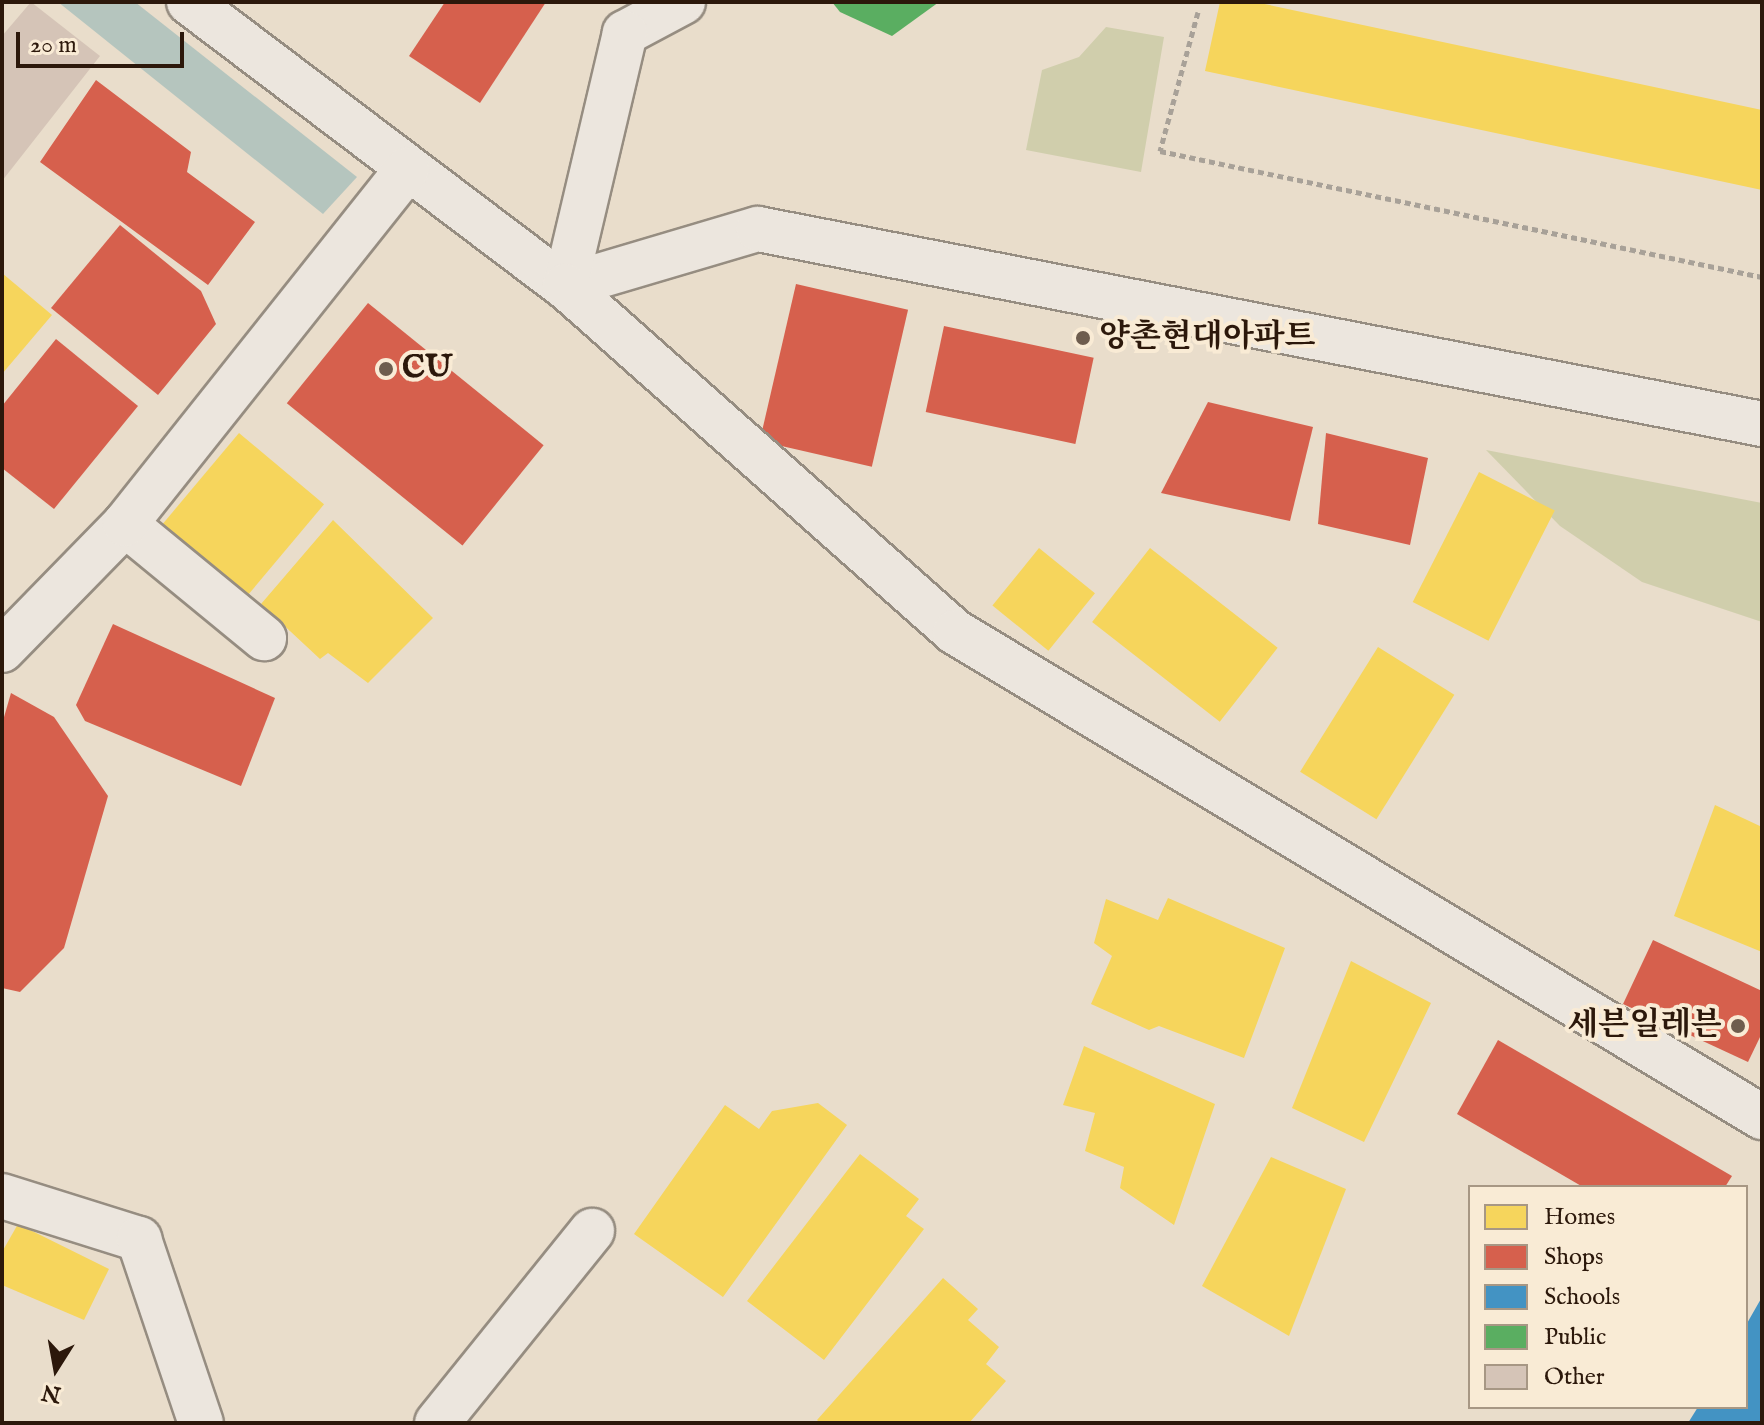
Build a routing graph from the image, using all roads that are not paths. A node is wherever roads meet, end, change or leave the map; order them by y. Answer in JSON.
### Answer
{"nodes":[{"id":1,"x":189,"y":2,"type":"edge"},
{"id":2,"x":683,"y":2,"type":"edge"},
{"id":3,"x":625,"y":18,"type":"edge"},
{"id":4,"x":407,"y":169,"type":"junction"},
{"id":5,"x":565,"y":286,"type":"junction"},
{"id":6,"x":1762,"y":424,"type":"edge"},
{"id":7,"x":125,"y":524,"type":"junction"},
{"id":8,"x":264,"y":638,"type":"dead end"},
{"id":9,"x":2,"y":650,"type":"edge"},
{"id":10,"x":1762,"y":1117,"type":"edge"},
{"id":11,"x":2,"y":1196,"type":"edge"},
{"id":12,"x":592,"y":1231,"type":"dead end"},
{"id":13,"x":201,"y":1423,"type":"edge"},
{"id":14,"x":437,"y":1423,"type":"edge"}],
"edges":[{"from":1,"to":4,"type":"street"},
{"from":2,"to":3,"type":"street"},
{"from":3,"to":5,"type":"street"},
{"from":4,"to":5,"type":"street"},
{"from":4,"to":7,"type":"street"},
{"from":5,"to":6,"type":"street"},
{"from":5,"to":10,"type":"street"},
{"from":7,"to":8,"type":"street"},
{"from":7,"to":9,"type":"street"},
{"from":11,"to":13,"type":"street"},
{"from":12,"to":14,"type":"street"}]}
